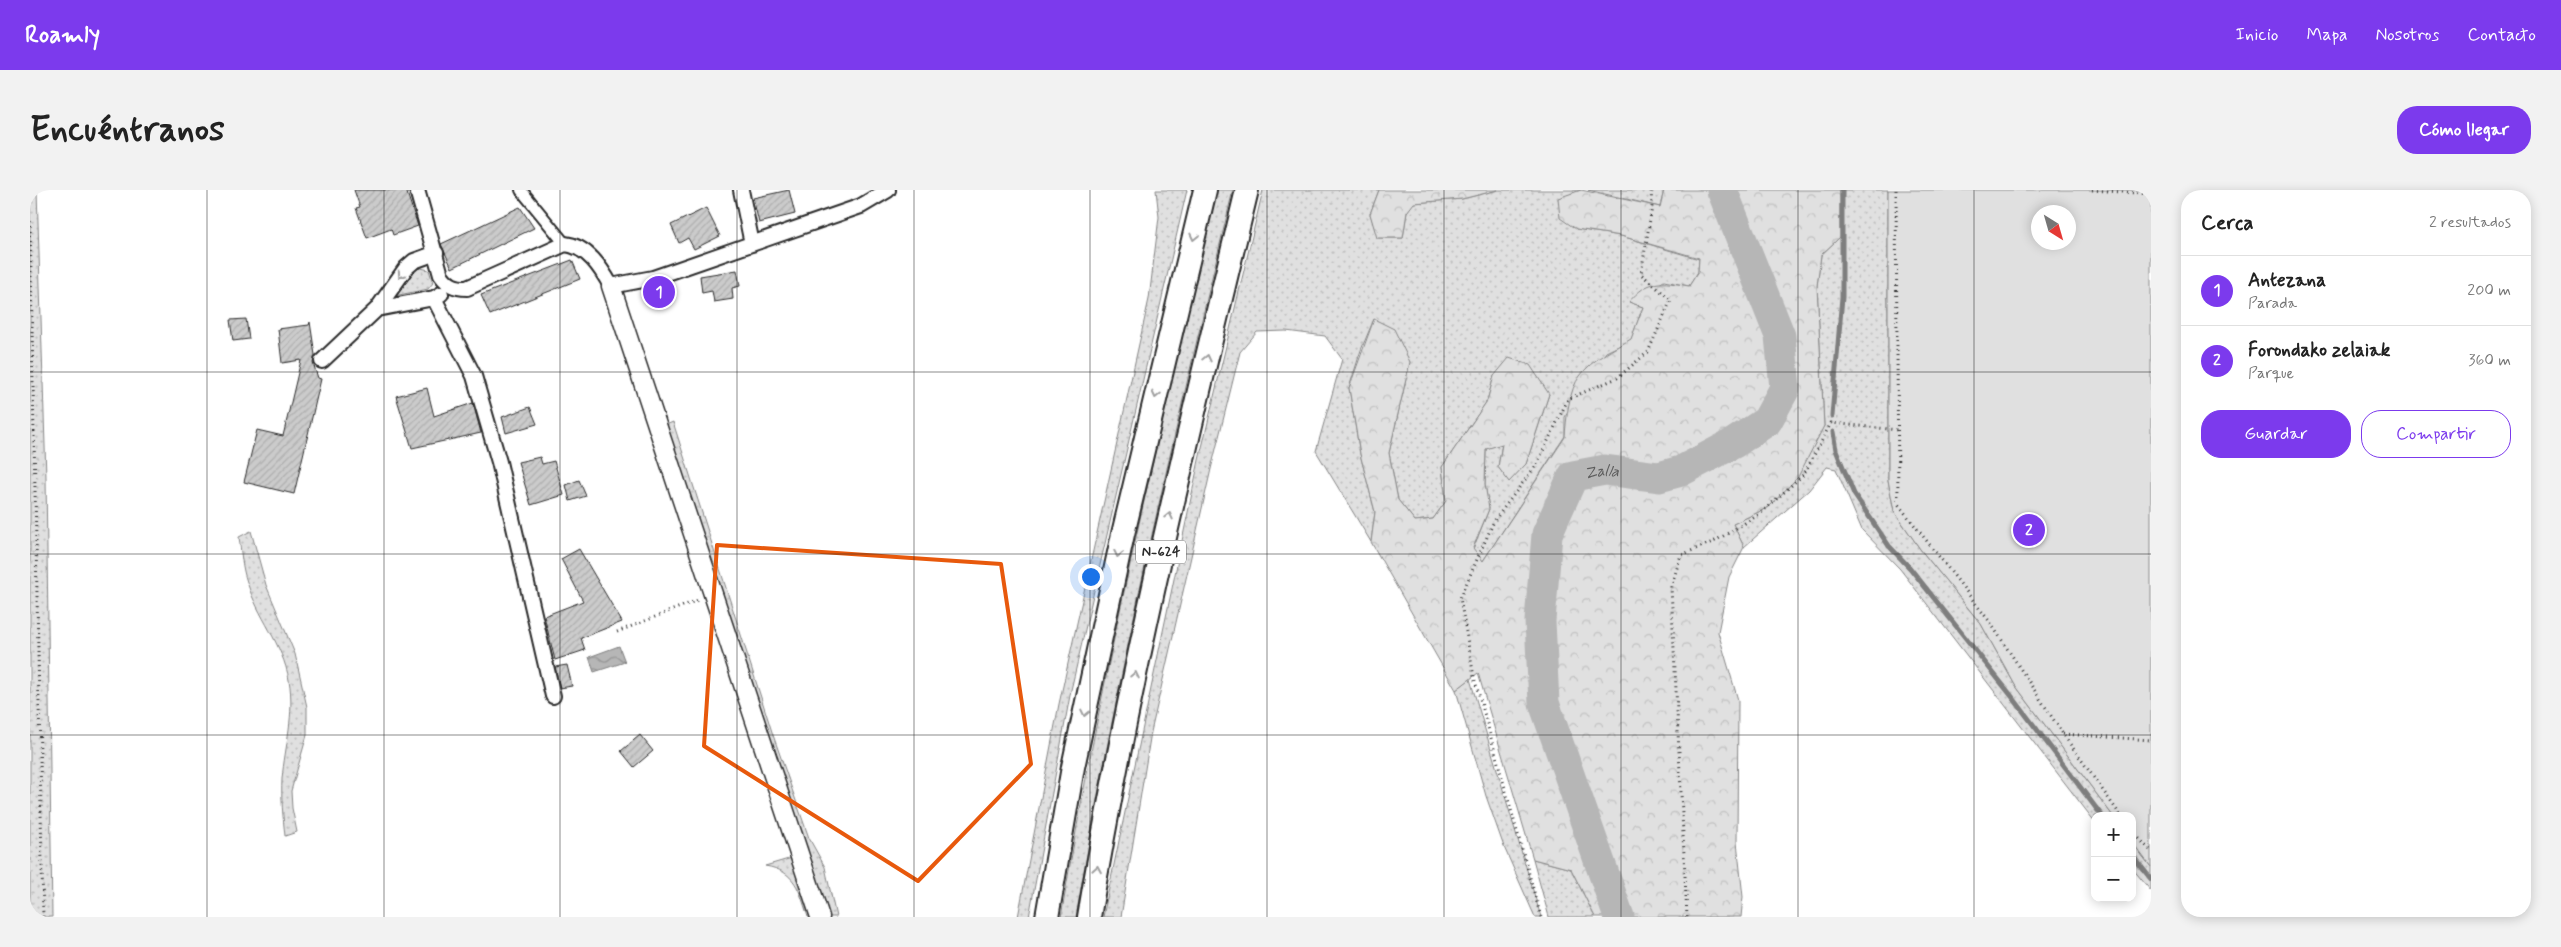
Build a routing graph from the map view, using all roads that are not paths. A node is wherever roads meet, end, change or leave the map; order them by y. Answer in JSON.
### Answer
{"nodes":[{"id":1,"x":417,"y":190,"type":"edge"},
{"id":2,"x":522,"y":190,"type":"edge"},
{"id":3,"x":741,"y":190,"type":"edge"},
{"id":4,"x":888,"y":190,"type":"edge"},
{"id":5,"x":1205,"y":190,"type":"edge"},
{"id":6,"x":1247,"y":190,"type":"edge"},
{"id":7,"x":565,"y":244,"type":"junction"},
{"id":8,"x":752,"y":244,"type":"junction"},
{"id":9,"x":436,"y":252,"type":"junction"},
{"id":10,"x":452,"y":286,"type":"junction"},
{"id":11,"x":611,"y":286,"type":"junction"},
{"id":12,"x":434,"y":298,"type":"junction"},
{"id":13,"x":377,"y":309,"type":"junction"},
{"id":14,"x":322,"y":361,"type":"dead end"},
{"id":15,"x":553,"y":696,"type":"dead end"},
{"id":16,"x":820,"y":917,"type":"edge"},
{"id":17,"x":1047,"y":917,"type":"edge"},
{"id":18,"x":1089,"y":917,"type":"edge"}],
"edges":[{"from":1,"to":9,"type":"street"},
{"from":2,"to":7,"type":"street"},
{"from":3,"to":8,"type":"street"},
{"from":4,"to":8,"type":"street"},
{"from":5,"to":17,"type":"highway","number":"N-624","one_way":true},
{"from":18,"to":6,"type":"highway","number":"N-624","one_way":true},
{"from":7,"to":10,"type":"street"},
{"from":7,"to":11,"type":"street"},
{"from":8,"to":11,"type":"street"},
{"from":9,"to":10,"type":"street"},
{"from":9,"to":13,"type":"street","one_way":true},
{"from":10,"to":12,"type":"street"},
{"from":11,"to":16,"type":"street"},
{"from":12,"to":13,"type":"street"},
{"from":12,"to":15,"type":"street"},
{"from":13,"to":14,"type":"street"}]}
